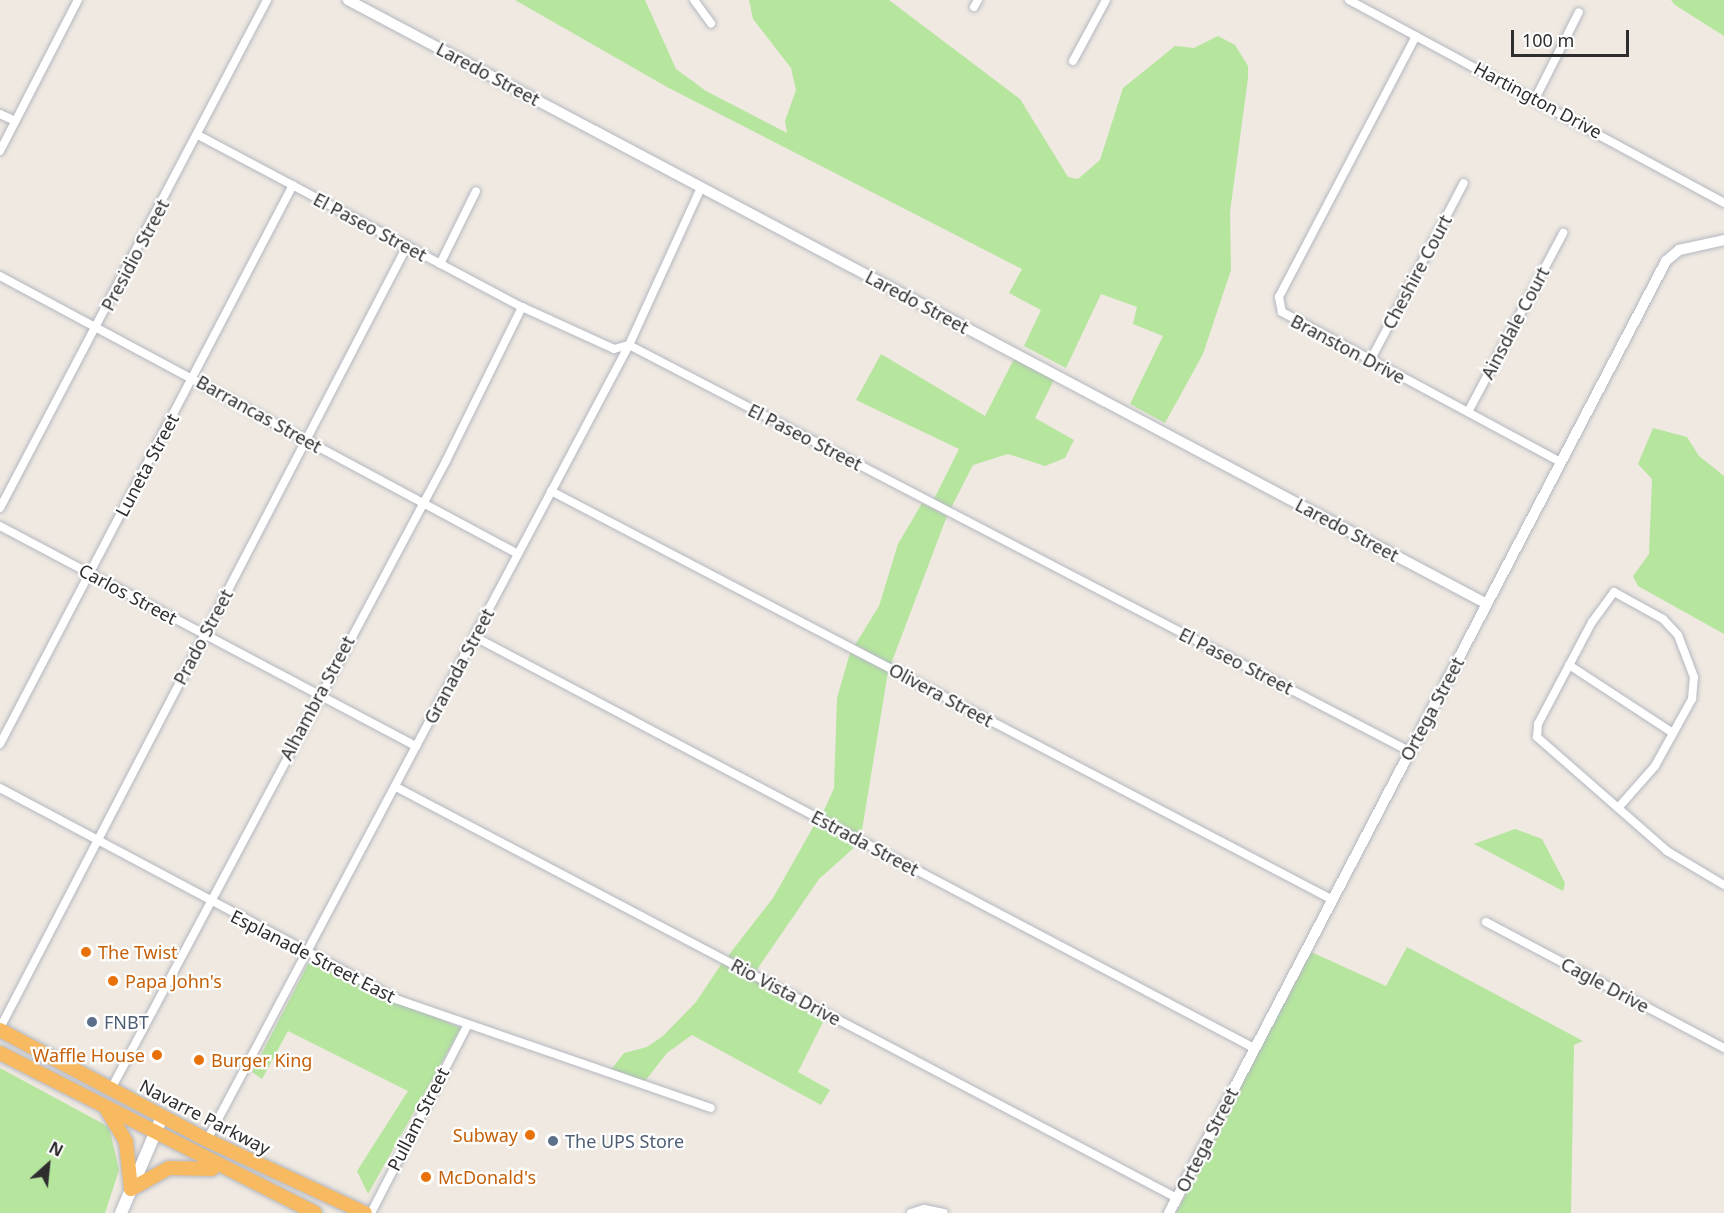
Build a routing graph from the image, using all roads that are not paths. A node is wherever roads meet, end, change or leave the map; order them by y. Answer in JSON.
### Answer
{"nodes":[{"id":1,"x":78,"y":0,"type":"edge"},
{"id":2,"x":267,"y":0,"type":"edge"},
{"id":3,"x":348,"y":0,"type":"edge"},
{"id":4,"x":694,"y":0,"type":"edge"},
{"id":5,"x":1106,"y":0,"type":"edge"},
{"id":6,"x":1349,"y":0,"type":"edge"},
{"id":7,"x":1580,"y":12,"type":"dead end"},
{"id":8,"x":711,"y":23,"type":"dead end"},
{"id":9,"x":1416,"y":36,"type":"junction"},
{"id":10,"x":1073,"y":61,"type":"dead end"},
{"id":11,"x":1535,"y":99,"type":"junction"},
{"id":12,"x":0,"y":114,"type":"edge"},
{"id":13,"x":15,"y":121,"type":"junction"},
{"id":14,"x":198,"y":135,"type":"junction"},
{"id":15,"x":0,"y":151,"type":"edge"},
{"id":16,"x":1464,"y":183,"type":"dead end"},
{"id":17,"x":293,"y":185,"type":"junction"},
{"id":18,"x":701,"y":188,"type":"junction"},
{"id":19,"x":476,"y":191,"type":"dead end"},
{"id":20,"x":1724,"y":203,"type":"edge"},
{"id":21,"x":1563,"y":233,"type":"dead end"},
{"id":22,"x":1724,"y":240,"type":"edge"},
{"id":23,"x":407,"y":246,"type":"junction"},
{"id":24,"x":440,"y":264,"type":"junction"},
{"id":25,"x":0,"y":276,"type":"edge"},
{"id":26,"x":522,"y":307,"type":"junction"},
{"id":27,"x":97,"y":326,"type":"junction"},
{"id":28,"x":629,"y":345,"type":"junction"},
{"id":29,"x":1370,"y":361,"type":"junction"},
{"id":30,"x":193,"y":378,"type":"junction"},
{"id":31,"x":1468,"y":412,"type":"junction"},
{"id":32,"x":306,"y":440,"type":"junction"},
{"id":33,"x":1561,"y":462,"type":"junction"},
{"id":34,"x":551,"y":491,"type":"junction"},
{"id":35,"x":422,"y":504,"type":"junction"},
{"id":36,"x":0,"y":507,"type":"edge"},
{"id":37,"x":0,"y":526,"type":"edge"},
{"id":38,"x":518,"y":554,"type":"junction"},
{"id":39,"x":89,"y":574,"type":"junction"},
{"id":40,"x":1487,"y":604,"type":"junction"},
{"id":41,"x":205,"y":634,"type":"junction"},
{"id":42,"x":475,"y":638,"type":"junction"},
{"id":43,"x":1569,"y":665,"type":"junction"},
{"id":44,"x":319,"y":694,"type":"junction"},
{"id":45,"x":1673,"y":733,"type":"junction"},
{"id":46,"x":0,"y":744,"type":"edge"},
{"id":47,"x":416,"y":746,"type":"junction"},
{"id":48,"x":1409,"y":751,"type":"junction"},
{"id":49,"x":396,"y":787,"type":"junction"},
{"id":50,"x":0,"y":788,"type":"edge"},
{"id":51,"x":1618,"y":808,"type":"junction"},
{"id":52,"x":95,"y":841,"type":"junction"},
{"id":53,"x":1724,"y":884,"type":"edge"},
{"id":54,"x":1331,"y":899,"type":"junction"},
{"id":55,"x":209,"y":903,"type":"junction"},
{"id":56,"x":1486,"y":922,"type":"dead end"},
{"id":57,"x":306,"y":955,"type":"junction"},
{"id":58,"x":467,"y":1026,"type":"junction"},
{"id":59,"x":0,"y":1029,"type":"edge"},
{"id":60,"x":1254,"y":1048,"type":"junction"},
{"id":61,"x":1724,"y":1048,"type":"edge"},
{"id":62,"x":0,"y":1053,"type":"edge"},
{"id":63,"x":111,"y":1089,"type":"junction"},
{"id":64,"x":711,"y":1108,"type":"dead end"},
{"id":65,"x":105,"y":1109,"type":"junction"},
{"id":66,"x":162,"y":1117,"type":"junction"},
{"id":67,"x":155,"y":1134,"type":"junction"},
{"id":68,"x":207,"y":1140,"type":"junction"},
{"id":69,"x":225,"y":1171,"type":"junction"},
{"id":70,"x":132,"y":1189,"type":"junction"},
{"id":71,"x":1177,"y":1198,"type":"junction"},
{"id":72,"x":123,"y":1209,"type":"edge"},
{"id":73,"x":315,"y":1213,"type":"edge"},
{"id":74,"x":365,"y":1213,"type":"edge"},
{"id":75,"x":371,"y":1213,"type":"edge"},
{"id":76,"x":911,"y":1213,"type":"edge"},
{"id":77,"x":944,"y":1213,"type":"edge"},
{"id":78,"x":1169,"y":1213,"type":"edge"}],
"edges":[{"from":1,"to":13,"type":"street"},
{"from":2,"to":14,"type":"street","name":"Presidio Street"},
{"from":3,"to":18,"type":"street","name":"Laredo Street"},
{"from":4,"to":8,"type":"street"},
{"from":5,"to":10,"type":"street"},
{"from":6,"to":9,"type":"street","name":"Hartington Drive"},
{"from":7,"to":11,"type":"street"},
{"from":9,"to":11,"type":"street","name":"Hartington Drive"},
{"from":9,"to":29,"type":"street","name":"Branston Drive"},
{"from":11,"to":20,"type":"street","name":"Hartington Drive"},
{"from":12,"to":13,"type":"street"},
{"from":13,"to":15,"type":"street"},
{"from":14,"to":17,"type":"street","name":"El Paseo Street"},
{"from":14,"to":27,"type":"street","name":"Presidio Street"},
{"from":16,"to":29,"type":"street","name":"Cheshire Court"},
{"from":17,"to":23,"type":"street","name":"El Paseo Street"},
{"from":17,"to":30,"type":"street","name":"Luneta Street"},
{"from":18,"to":28,"type":"street","name":"Granada Street"},
{"from":18,"to":40,"type":"street","name":"Laredo Street"},
{"from":19,"to":24,"type":"street"},
{"from":21,"to":31,"type":"street","name":"Ainsdale Court"},
{"from":22,"to":33,"type":"street","name":"Ortega Street"},
{"from":23,"to":24,"type":"street","name":"El Paseo Street"},
{"from":23,"to":32,"type":"street","name":"Prado Street"},
{"from":24,"to":26,"type":"street","name":"El Paseo Street"},
{"from":25,"to":27,"type":"street","name":"Barrancas Street"},
{"from":26,"to":28,"type":"street","name":"El Paseo Street"},
{"from":26,"to":35,"type":"street","name":"Alhambra Street"},
{"from":27,"to":30,"type":"street","name":"Barrancas Street"},
{"from":27,"to":36,"type":"street","name":"Presidio Street"},
{"from":28,"to":34,"type":"street","name":"Granada Street"},
{"from":28,"to":48,"type":"street","name":"El Paseo Street"},
{"from":29,"to":31,"type":"street","name":"Branston Drive"},
{"from":30,"to":32,"type":"street","name":"Barrancas Street"},
{"from":30,"to":39,"type":"street","name":"Luneta Street"},
{"from":31,"to":33,"type":"street","name":"Branston Drive"},
{"from":32,"to":35,"type":"street","name":"Barrancas Street"},
{"from":32,"to":41,"type":"street","name":"Prado Street"},
{"from":33,"to":40,"type":"street","name":"Ortega Street"},
{"from":34,"to":38,"type":"street","name":"Granada Street"},
{"from":34,"to":54,"type":"street","name":"Olivera Street"},
{"from":35,"to":38,"type":"street","name":"Barrancas Street"},
{"from":35,"to":44,"type":"street","name":"Alhambra Street"},
{"from":37,"to":39,"type":"street","name":"Carlos Street"},
{"from":38,"to":42,"type":"street","name":"Granada Street"},
{"from":39,"to":41,"type":"street","name":"Carlos Street"},
{"from":39,"to":46,"type":"street","name":"Luneta Street"},
{"from":40,"to":48,"type":"street","name":"Ortega Street"},
{"from":41,"to":44,"type":"street","name":"Carlos Street"},
{"from":41,"to":52,"type":"street","name":"Prado Street"},
{"from":42,"to":47,"type":"street","name":"Granada Street"},
{"from":42,"to":60,"type":"street","name":"Estrada Street"},
{"from":43,"to":45,"type":"street"},
{"from":43,"to":45,"type":"street"},
{"from":43,"to":51,"type":"street"},
{"from":44,"to":47,"type":"street","name":"Carlos Street"},
{"from":44,"to":55,"type":"street","name":"Alhambra Street"},
{"from":45,"to":51,"type":"street"},
{"from":47,"to":49,"type":"street","name":"Granada Street"},
{"from":48,"to":54,"type":"street","name":"Ortega Street"},
{"from":49,"to":57,"type":"street","name":"Granada Street"},
{"from":49,"to":71,"type":"street","name":"Rio Vista Drive"},
{"from":50,"to":52,"type":"street","name":"Esplanade Street East"},
{"from":51,"to":53,"type":"street"},
{"from":52,"to":55,"type":"street","name":"Esplanade Street East"},
{"from":52,"to":59,"type":"street","name":"Prado Street"},
{"from":54,"to":60,"type":"street","name":"Ortega Street"},
{"from":55,"to":57,"type":"street","name":"Esplanade Street East"},
{"from":55,"to":63,"type":"street","name":"Alhambra Street"},
{"from":56,"to":61,"type":"street","name":"Cagle Drive"},
{"from":57,"to":58,"type":"street","name":"Esplanade Street East"},
{"from":57,"to":68,"type":"street","name":"Granada Street"},
{"from":58,"to":64,"type":"street","name":"Esplanade Street East"},
{"from":58,"to":75,"type":"street","name":"Pullam Street"},
{"from":59,"to":63,"type":"highway","name":"Navarre Parkway"},
{"from":60,"to":71,"type":"street","name":"Ortega Street"},
{"from":62,"to":65,"type":"highway"},
{"from":63,"to":66,"type":"highway","name":"Navarre Parkway"},
{"from":65,"to":67,"type":"highway"},
{"from":65,"to":70,"type":"highway"},
{"from":66,"to":67,"type":"main road"},
{"from":66,"to":68,"type":"highway","name":"Navarre Parkway"},
{"from":67,"to":69,"type":"highway"},
{"from":67,"to":70,"type":"main road"},
{"from":68,"to":74,"type":"highway","name":"Navarre Parkway"},
{"from":69,"to":70,"type":"highway"},
{"from":69,"to":73,"type":"highway"},
{"from":70,"to":72,"type":"main road"},
{"from":71,"to":78,"type":"street","name":"Ortega Street"},
{"from":76,"to":77,"type":"street"}]}
